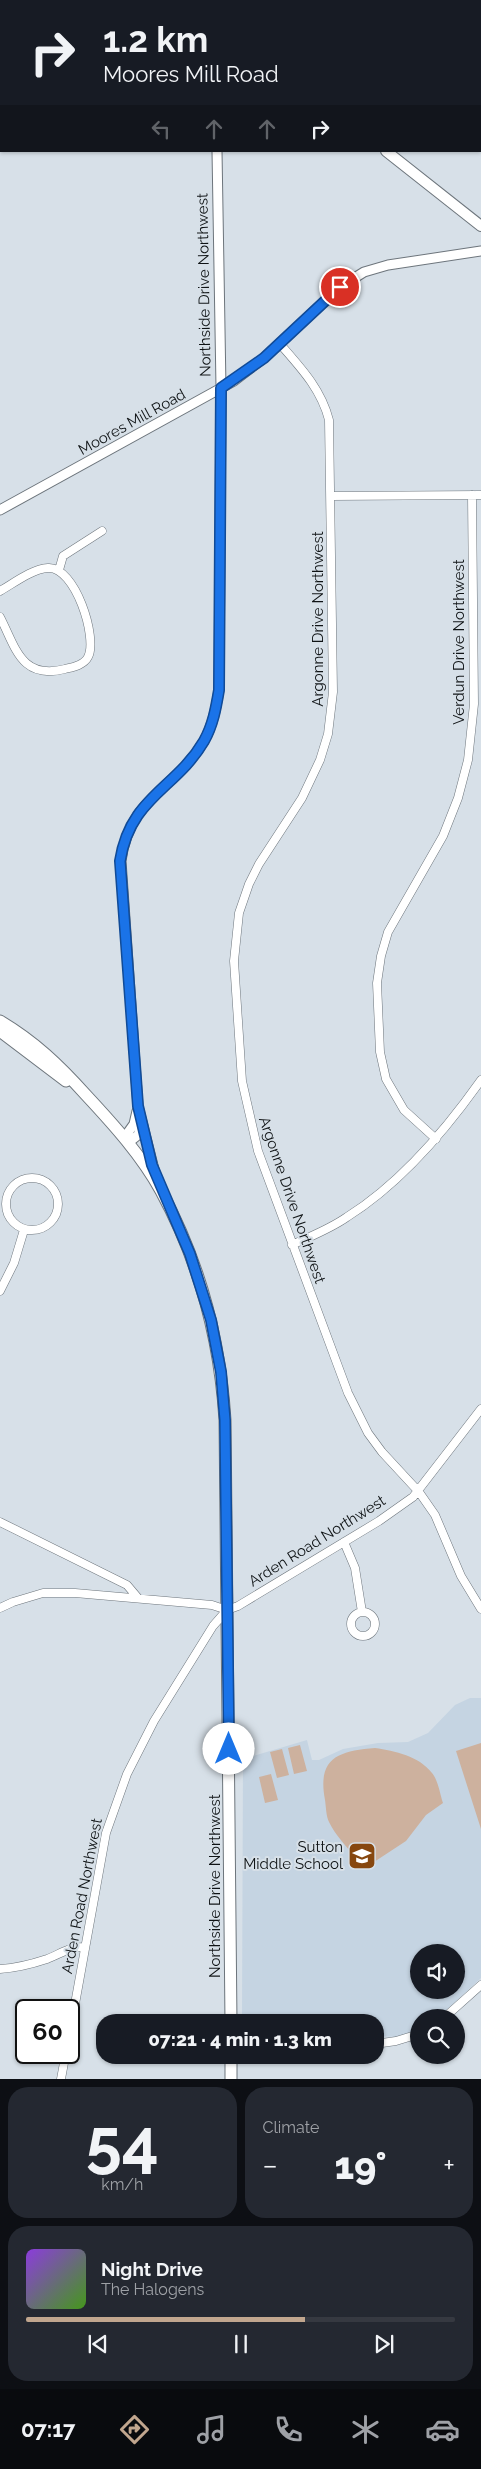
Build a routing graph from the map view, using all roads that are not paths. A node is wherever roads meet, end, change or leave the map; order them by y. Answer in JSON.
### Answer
{"nodes":[{"id":1,"x":217,"y":152,"type":"edge"},
{"id":2,"x":387,"y":152,"type":"edge"},
{"id":3,"x":481,"y":226,"type":"edge"},
{"id":4,"x":481,"y":251,"type":"edge"},
{"id":5,"x":280,"y":344,"type":"junction"},
{"id":6,"x":221,"y":388,"type":"junction"},
{"id":7,"x":472,"y":495,"type":"junction"},
{"id":8,"x":481,"y":495,"type":"edge"},
{"id":9,"x":332,"y":496,"type":"junction"},
{"id":10,"x":0,"y":510,"type":"edge"},
{"id":11,"x":102,"y":530,"type":"dead end"},
{"id":12,"x":59,"y":570,"type":"junction"},
{"id":13,"x":0,"y":591,"type":"edge"},
{"id":14,"x":0,"y":617,"type":"edge"},
{"id":15,"x":0,"y":1021,"type":"edge"},
{"id":16,"x":0,"y":1032,"type":"edge"},
{"id":17,"x":481,"y":1080,"type":"edge"},
{"id":18,"x":84,"y":1093,"type":"junction"},
{"id":19,"x":138,"y":1106,"type":"junction"},
{"id":20,"x":142,"y":1124,"type":"junction"},
{"id":21,"x":436,"y":1139,"type":"junction"},
{"id":22,"x":126,"y":1141,"type":"junction"},
{"id":23,"x":161,"y":1189,"type":"junction"},
{"id":24,"x":24,"y":1230,"type":"junction"},
{"id":25,"x":292,"y":1245,"type":"junction"},
{"id":26,"x":0,"y":1291,"type":"edge"},
{"id":27,"x":481,"y":1409,"type":"edge"},
{"id":28,"x":418,"y":1492,"type":"junction"},
{"id":29,"x":0,"y":1522,"type":"edge"},
{"id":30,"x":344,"y":1542,"type":"junction"},
{"id":31,"x":138,"y":1598,"type":"junction"},
{"id":32,"x":0,"y":1608,"type":"edge"},
{"id":33,"x":481,"y":1609,"type":"edge"},
{"id":34,"x":228,"y":1610,"type":"junction"},
{"id":35,"x":362,"y":1612,"type":"dead end"},
{"id":36,"x":85,"y":1947,"type":"junction"},
{"id":37,"x":0,"y":1969,"type":"edge"},
{"id":38,"x":481,"y":1985,"type":"edge"},
{"id":39,"x":76,"y":1999,"type":"edge"},
{"id":40,"x":454,"y":2009,"type":"edge"},
{"id":41,"x":231,"y":2014,"type":"edge"},
{"id":42,"x":410,"y":2037,"type":"edge"},
{"id":43,"x":384,"y":2043,"type":"edge"},
{"id":44,"x":64,"y":2064,"type":"edge"},
{"id":45,"x":231,"y":2064,"type":"edge"},
{"id":46,"x":61,"y":2079,"type":"edge"},
{"id":47,"x":231,"y":2079,"type":"edge"}],
"edges":[{"from":1,"to":6,"type":"street","name":"Northside Drive Northwest"},
{"from":2,"to":3,"type":"main road"},
{"from":4,"to":5,"type":"street","name":"Moores Mill Road"},
{"from":5,"to":6,"type":"street","name":"Moores Mill Road"},
{"from":5,"to":9,"type":"street","name":"Argonne Drive Northwest"},
{"from":6,"to":10,"type":"street","name":"Moores Mill Road"},
{"from":6,"to":19,"type":"street","name":"Northside Drive Northwest"},
{"from":7,"to":8,"type":"street"},
{"from":7,"to":9,"type":"street"},
{"from":7,"to":21,"type":"street","name":"Verdun Drive Northwest"},
{"from":9,"to":25,"type":"street","name":"Argonne Drive Northwest"},
{"from":11,"to":12,"type":"street"},
{"from":12,"to":13,"type":"street"},
{"from":12,"to":14,"type":"street"},
{"from":15,"to":18,"type":"main road"},
{"from":16,"to":18,"type":"main road"},
{"from":17,"to":21,"type":"street"},
{"from":18,"to":22,"type":"main road"},
{"from":19,"to":20,"type":"street","name":"Northside Drive Northwest"},
{"from":19,"to":22,"type":"street","name":"Northside Drive Northwest"},
{"from":20,"to":22,"type":"street"},
{"from":20,"to":23,"type":"street","name":"Northside Drive Northwest"},
{"from":21,"to":25,"type":"street"},
{"from":22,"to":23,"type":"main road","name":"Northside Drive Northwest"},
{"from":23,"to":34,"type":"main road","name":"Northside Drive Northwest"},
{"from":24,"to":24,"type":"street"},
{"from":24,"to":26,"type":"street"},
{"from":25,"to":28,"type":"street","name":"Argonne Drive Northwest"},
{"from":27,"to":28,"type":"street","name":"Arden Road Northwest"},
{"from":28,"to":30,"type":"street","name":"Arden Road Northwest"},
{"from":28,"to":33,"type":"street","name":"Argonne Drive Northwest"},
{"from":29,"to":31,"type":"street"},
{"from":30,"to":34,"type":"street","name":"Arden Road Northwest"},
{"from":30,"to":35,"type":"street"},
{"from":31,"to":32,"type":"street"},
{"from":31,"to":34,"type":"street"},
{"from":34,"to":36,"type":"street","name":"Arden Road Northwest"},
{"from":34,"to":41,"type":"main road","name":"Northside Drive Northwest"},
{"from":36,"to":37,"type":"street"},
{"from":36,"to":39,"type":"street","name":"Arden Road Northwest"},
{"from":38,"to":40,"type":"street"},
{"from":42,"to":43,"type":"street"},
{"from":44,"to":46,"type":"street"},
{"from":45,"to":47,"type":"main road"}]}
